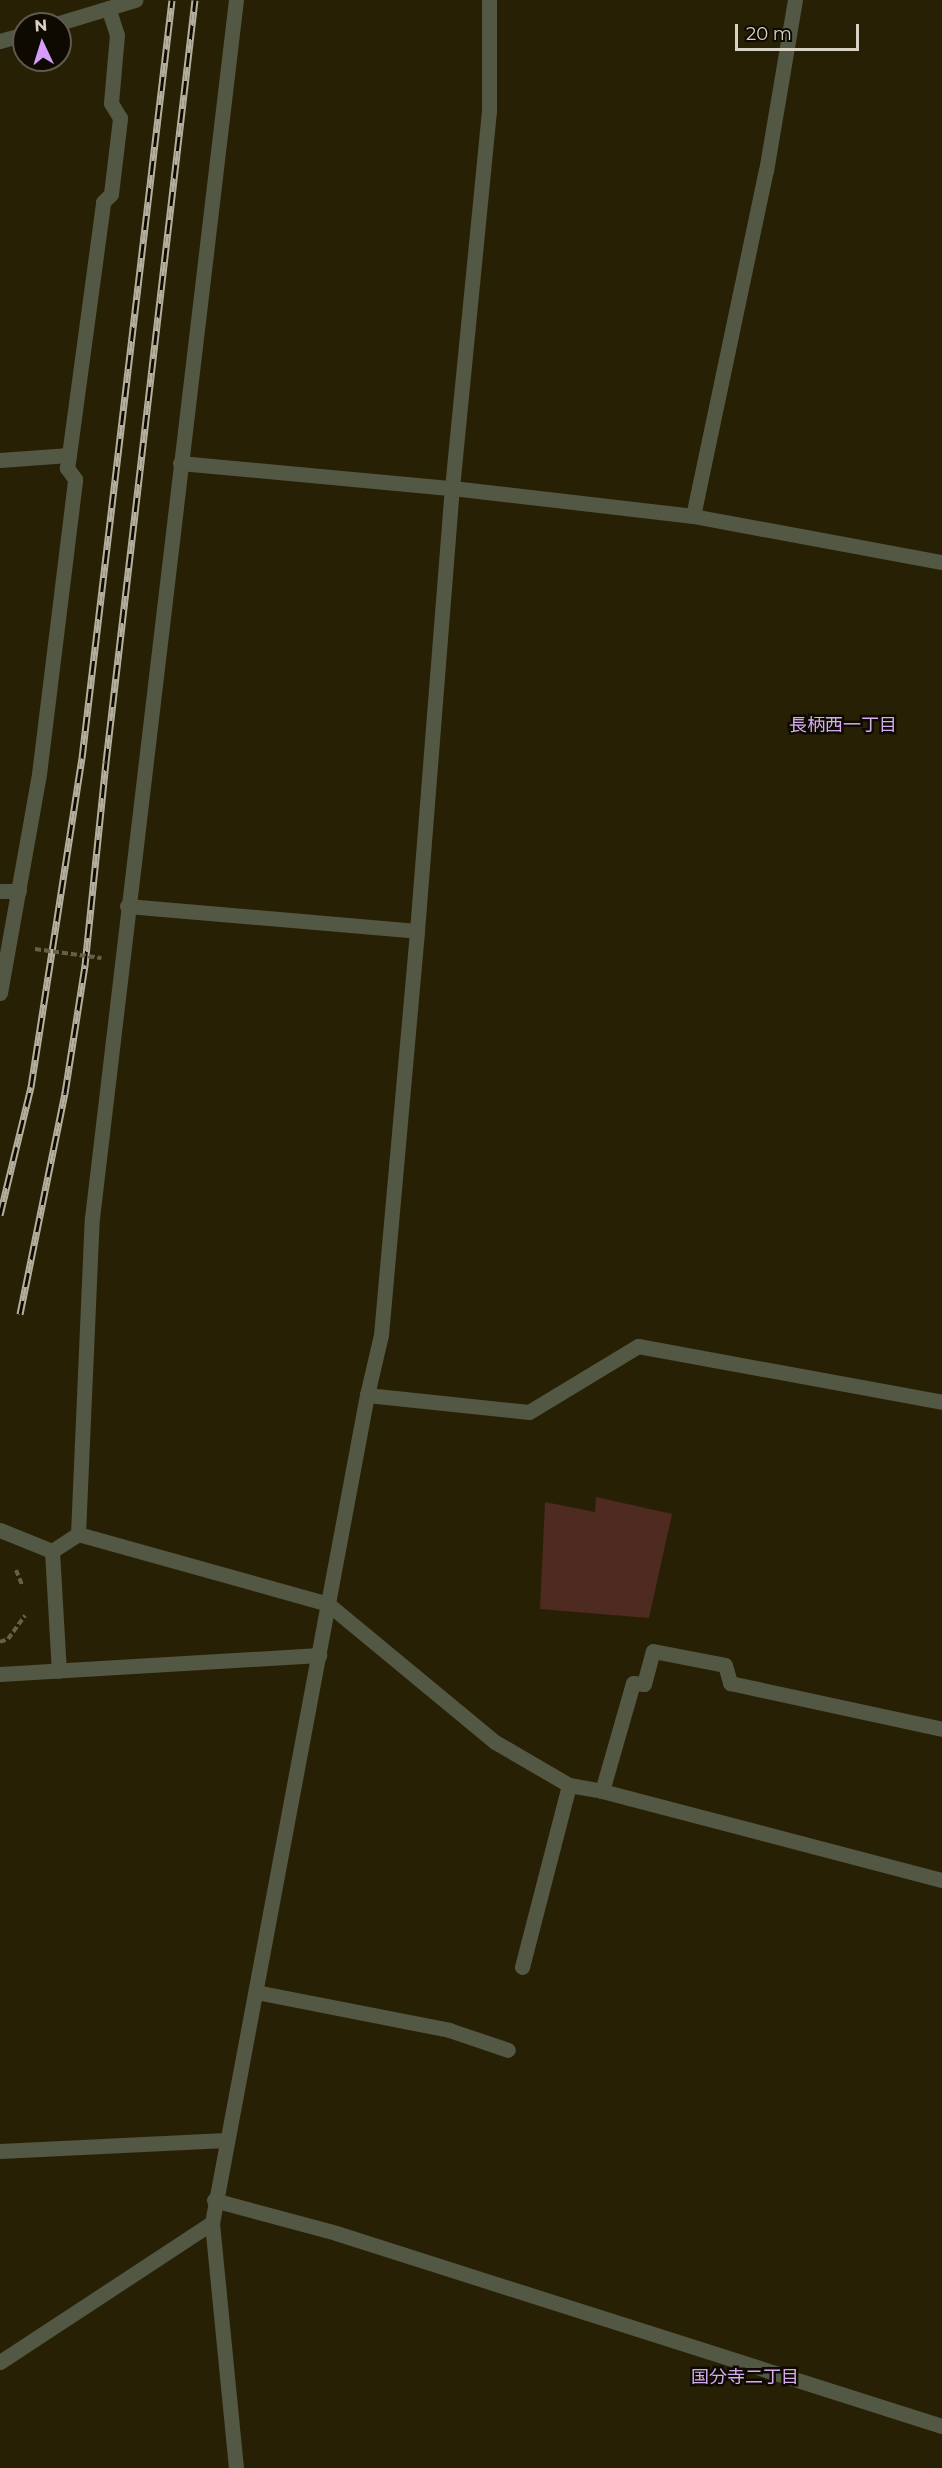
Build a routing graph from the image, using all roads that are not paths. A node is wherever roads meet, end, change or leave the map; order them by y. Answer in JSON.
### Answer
{"nodes":[{"id":1,"x":135,"y":0,"type":"edge"},
{"id":2,"x":236,"y":0,"type":"edge"},
{"id":3,"x":489,"y":0,"type":"edge"},
{"id":4,"x":795,"y":0,"type":"edge"},
{"id":5,"x":108,"y":8,"type":"junction"},
{"id":6,"x":72,"y":19,"type":"edge"},
{"id":7,"x":69,"y":455,"type":"junction"},
{"id":8,"x":0,"y":460,"type":"edge"},
{"id":9,"x":180,"y":463,"type":"junction"},
{"id":10,"x":452,"y":488,"type":"junction"},
{"id":11,"x":693,"y":516,"type":"junction"},
{"id":12,"x":942,"y":562,"type":"edge"},
{"id":13,"x":0,"y":891,"type":"edge"},
{"id":14,"x":19,"y":891,"type":"junction"},
{"id":15,"x":127,"y":906,"type":"junction"},
{"id":16,"x":417,"y":931,"type":"junction"},
{"id":17,"x":0,"y":993,"type":"edge"},
{"id":18,"x":367,"y":1395,"type":"junction"},
{"id":19,"x":942,"y":1402,"type":"edge"},
{"id":20,"x":0,"y":1530,"type":"edge"},
{"id":21,"x":78,"y":1534,"type":"junction"},
{"id":22,"x":52,"y":1551,"type":"junction"},
{"id":23,"x":328,"y":1604,"type":"junction"},
{"id":24,"x":319,"y":1655,"type":"junction"},
{"id":25,"x":59,"y":1671,"type":"junction"},
{"id":26,"x":0,"y":1674,"type":"edge"},
{"id":27,"x":942,"y":1729,"type":"edge"},
{"id":28,"x":569,"y":1785,"type":"junction"},
{"id":29,"x":602,"y":1791,"type":"junction"},
{"id":30,"x":942,"y":1880,"type":"edge"},
{"id":31,"x":522,"y":1967,"type":"dead end"},
{"id":32,"x":256,"y":1992,"type":"junction"},
{"id":33,"x":508,"y":2050,"type":"dead end"},
{"id":34,"x":226,"y":2140,"type":"junction"},
{"id":35,"x":0,"y":2151,"type":"edge"},
{"id":36,"x":214,"y":2200,"type":"junction"},
{"id":37,"x":212,"y":2223,"type":"junction"},
{"id":38,"x":0,"y":2362,"type":"edge"},
{"id":39,"x":942,"y":2426,"type":"edge"},
{"id":40,"x":236,"y":2468,"type":"edge"}],
"edges":[{"from":1,"to":5,"type":"street"},
{"from":2,"to":9,"type":"street"},
{"from":3,"to":10,"type":"street"},
{"from":4,"to":11,"type":"street"},
{"from":5,"to":6,"type":"street"},
{"from":5,"to":7,"type":"street"},
{"from":7,"to":8,"type":"street"},
{"from":7,"to":14,"type":"street"},
{"from":9,"to":10,"type":"street"},
{"from":9,"to":15,"type":"street"},
{"from":10,"to":11,"type":"street"},
{"from":10,"to":16,"type":"street"},
{"from":11,"to":12,"type":"street"},
{"from":13,"to":14,"type":"street"},
{"from":14,"to":17,"type":"street"},
{"from":15,"to":16,"type":"street"},
{"from":15,"to":21,"type":"street"},
{"from":16,"to":18,"type":"street"},
{"from":18,"to":19,"type":"street"},
{"from":18,"to":23,"type":"street"},
{"from":20,"to":22,"type":"street"},
{"from":21,"to":22,"type":"street"},
{"from":21,"to":23,"type":"street"},
{"from":22,"to":25,"type":"street"},
{"from":23,"to":24,"type":"street"},
{"from":23,"to":28,"type":"street"},
{"from":24,"to":25,"type":"street"},
{"from":24,"to":32,"type":"street"},
{"from":25,"to":26,"type":"street"},
{"from":27,"to":29,"type":"street"},
{"from":28,"to":29,"type":"street"},
{"from":28,"to":31,"type":"street"},
{"from":29,"to":30,"type":"street"},
{"from":32,"to":33,"type":"street"},
{"from":32,"to":34,"type":"street"},
{"from":34,"to":35,"type":"street"},
{"from":34,"to":36,"type":"street"},
{"from":36,"to":37,"type":"street"},
{"from":36,"to":39,"type":"street"},
{"from":37,"to":38,"type":"street"},
{"from":37,"to":40,"type":"street"}]}
